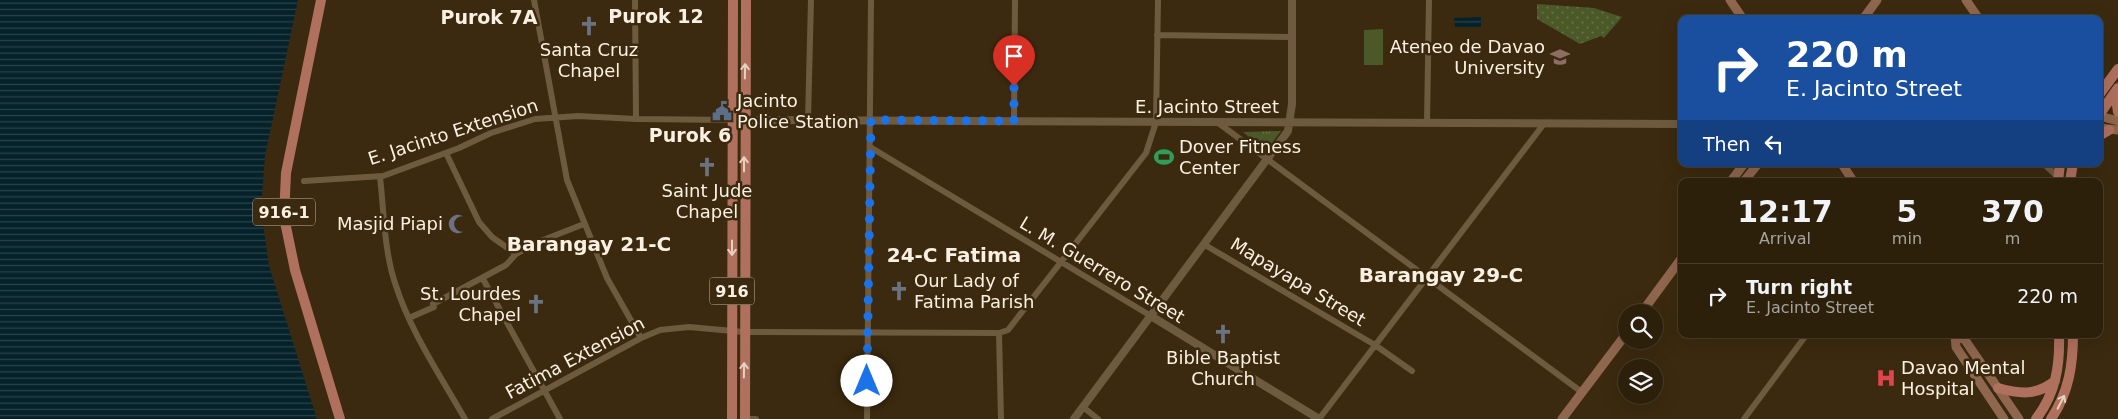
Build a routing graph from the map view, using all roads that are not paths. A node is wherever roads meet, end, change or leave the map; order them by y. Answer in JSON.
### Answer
{"nodes":[{"id":1,"x":321,"y":0,"type":"edge"},
{"id":2,"x":534,"y":0,"type":"edge"},
{"id":3,"x":635,"y":0,"type":"edge"},
{"id":4,"x":733,"y":0,"type":"edge"},
{"id":5,"x":746,"y":0,"type":"edge"},
{"id":6,"x":811,"y":0,"type":"edge"},
{"id":7,"x":871,"y":0,"type":"edge"},
{"id":8,"x":1015,"y":0,"type":"edge"},
{"id":9,"x":1158,"y":0,"type":"edge"},
{"id":10,"x":1292,"y":0,"type":"edge"},
{"id":11,"x":1429,"y":0,"type":"edge"},
{"id":12,"x":1730,"y":0,"type":"edge"},
{"id":13,"x":1877,"y":0,"type":"edge"},
{"id":14,"x":1966,"y":0,"type":"edge"},
{"id":15,"x":1740,"y":15,"type":"edge"},
{"id":16,"x":1866,"y":15,"type":"edge"},
{"id":17,"x":1976,"y":15,"type":"edge"},
{"id":18,"x":1157,"y":35,"type":"junction"},
{"id":19,"x":1292,"y":36,"type":"junction"},
{"id":20,"x":2118,"y":69,"type":"edge"},
{"id":21,"x":2103,"y":86,"type":"edge"},
{"id":22,"x":2117,"y":90,"type":"edge"},
{"id":23,"x":2103,"y":109,"type":"edge"},
{"id":24,"x":2118,"y":112,"type":"edge"},
{"id":25,"x":2103,"y":116,"type":"edge"},
{"id":26,"x":555,"y":117,"type":"junction"},
{"id":27,"x":636,"y":119,"type":"junction"},
{"id":28,"x":733,"y":120,"type":"junction"},
{"id":29,"x":744,"y":120,"type":"junction"},
{"id":30,"x":808,"y":120,"type":"junction"},
{"id":31,"x":871,"y":120,"type":"junction"},
{"id":32,"x":1014,"y":121,"type":"junction"},
{"id":33,"x":2118,"y":121,"type":"edge"},
{"id":34,"x":1156,"y":122,"type":"junction"},
{"id":35,"x":1217,"y":122,"type":"junction"},
{"id":36,"x":1291,"y":122,"type":"junction"},
{"id":37,"x":1427,"y":123,"type":"junction"},
{"id":38,"x":1678,"y":124,"type":"edge"},
{"id":39,"x":1543,"y":125,"type":"junction"},
{"id":40,"x":870,"y":146,"type":"junction"},
{"id":41,"x":446,"y":153,"type":"junction"},
{"id":42,"x":1268,"y":160,"type":"junction"},
{"id":43,"x":1742,"y":167,"type":"edge"},
{"id":44,"x":1756,"y":167,"type":"edge"},
{"id":45,"x":1844,"y":167,"type":"edge"},
{"id":46,"x":2047,"y":167,"type":"edge"},
{"id":47,"x":380,"y":177,"type":"junction"},
{"id":48,"x":1733,"y":178,"type":"edge"},
{"id":49,"x":1746,"y":178,"type":"edge"},
{"id":50,"x":1852,"y":178,"type":"edge"},
{"id":51,"x":2057,"y":178,"type":"edge"},
{"id":52,"x":304,"y":181,"type":"dead end"},
{"id":53,"x":584,"y":224,"type":"junction"},
{"id":54,"x":1205,"y":245,"type":"junction"},
{"id":55,"x":516,"y":254,"type":"junction"},
{"id":56,"x":1062,"y":263,"type":"junction"},
{"id":57,"x":1678,"y":263,"type":"edge"},
{"id":58,"x":483,"y":278,"type":"junction"},
{"id":59,"x":1426,"y":279,"type":"junction"},
{"id":60,"x":1648,"y":304,"type":"edge"},
{"id":61,"x":1151,"y":316,"type":"junction"},
{"id":62,"x":409,"y":318,"type":"junction"},
{"id":63,"x":732,"y":331,"type":"junction"},
{"id":64,"x":744,"y":332,"type":"junction"},
{"id":65,"x":868,"y":332,"type":"junction"},
{"id":66,"x":1000,"y":333,"type":"junction"},
{"id":67,"x":641,"y":338,"type":"junction"},
{"id":68,"x":1804,"y":338,"type":"edge"},
{"id":69,"x":1955,"y":338,"type":"edge"},
{"id":70,"x":1962,"y":338,"type":"edge"},
{"id":71,"x":2059,"y":338,"type":"edge"},
{"id":72,"x":2073,"y":338,"type":"edge"},
{"id":73,"x":1618,"y":345,"type":"edge"},
{"id":74,"x":1375,"y":346,"type":"junction"},
{"id":75,"x":2060,"y":346,"type":"junction"},
{"id":76,"x":2073,"y":347,"type":"junction"},
{"id":77,"x":1412,"y":371,"type":"dead end"},
{"id":78,"x":2055,"y":381,"type":"junction"},
{"id":79,"x":1998,"y":388,"type":"junction"},
{"id":80,"x":544,"y":391,"type":"junction"},
{"id":81,"x":1582,"y":393,"type":"junction"},
{"id":82,"x":1083,"y":407,"type":"junction"},
{"id":83,"x":340,"y":419,"type":"edge"},
{"id":84,"x":465,"y":419,"type":"edge"},
{"id":85,"x":492,"y":419,"type":"edge"},
{"id":86,"x":560,"y":419,"type":"edge"},
{"id":87,"x":732,"y":419,"type":"edge"},
{"id":88,"x":745,"y":419,"type":"edge"},
{"id":89,"x":756,"y":419,"type":"edge"},
{"id":90,"x":867,"y":419,"type":"edge"},
{"id":91,"x":1001,"y":419,"type":"edge"},
{"id":92,"x":1074,"y":419,"type":"edge"},
{"id":93,"x":1098,"y":419,"type":"edge"},
{"id":94,"x":1319,"y":419,"type":"edge"},
{"id":95,"x":1563,"y":419,"type":"edge"},
{"id":96,"x":1744,"y":419,"type":"edge"},
{"id":97,"x":2004,"y":419,"type":"edge"},
{"id":98,"x":2019,"y":419,"type":"edge"},
{"id":99,"x":2036,"y":419,"type":"edge"},
{"id":100,"x":2051,"y":419,"type":"edge"}],
"edges":[{"from":1,"to":83,"type":"main road","number":"916-1"},
{"from":2,"to":26,"type":"street"},
{"from":3,"to":27,"type":"street"},
{"from":4,"to":28,"type":"main road","number":"916"},
{"from":29,"to":5,"type":"main road","number":"916","one_way":true},
{"from":6,"to":30,"type":"street"},
{"from":7,"to":31,"type":"street"},
{"from":8,"to":32,"type":"street"},
{"from":9,"to":18,"type":"street"},
{"from":10,"to":19,"type":"street"},
{"from":11,"to":37,"type":"street"},
{"from":12,"to":15,"type":"main road"},
{"from":13,"to":16,"type":"main road"},
{"from":14,"to":17,"type":"main road"},
{"from":18,"to":19,"type":"street"},
{"from":18,"to":34,"type":"street"},
{"from":19,"to":36,"type":"street"},
{"from":20,"to":21,"type":"main road"},
{"from":22,"to":23,"type":"main road"},
{"from":22,"to":24,"type":"main road"},
{"from":25,"to":33,"type":"main road"},
{"from":26,"to":27,"type":"street","name":"E. Jacinto Extension"},
{"from":26,"to":41,"type":"street","name":"E. Jacinto Extension"},
{"from":26,"to":53,"type":"street"},
{"from":27,"to":28,"type":"street","name":"E. Jacinto Extension"},
{"from":28,"to":29,"type":"street","name":"E. Jacinto Street"},
{"from":28,"to":63,"type":"main road","number":"916","one_way":true},
{"from":29,"to":30,"type":"street","name":"E. Jacinto Street"},
{"from":64,"to":29,"type":"main road","number":"916","one_way":true},
{"from":30,"to":31,"type":"street","name":"E. Jacinto Street"},
{"from":31,"to":32,"type":"street","name":"E. Jacinto Street"},
{"from":31,"to":40,"type":"street"},
{"from":32,"to":34,"type":"street","name":"E. Jacinto Street"},
{"from":34,"to":35,"type":"street","name":"E. Jacinto Street"},
{"from":34,"to":56,"type":"street"},
{"from":35,"to":36,"type":"street","name":"E. Jacinto Street"},
{"from":35,"to":42,"type":"street"},
{"from":36,"to":37,"type":"street","name":"E. Jacinto Street"},
{"from":36,"to":42,"type":"street"},
{"from":37,"to":39,"type":"street","name":"E. Jacinto Street"},
{"from":38,"to":39,"type":"street","name":"E. Jacinto Street"},
{"from":39,"to":59,"type":"street"},
{"from":40,"to":56,"type":"street","name":"L. M. Guerrero Street"},
{"from":40,"to":65,"type":"street"},
{"from":41,"to":47,"type":"street","name":"E. Jacinto Extension"},
{"from":41,"to":55,"type":"street"},
{"from":42,"to":54,"type":"street"},
{"from":42,"to":59,"type":"street"},
{"from":43,"to":48,"type":"main road"},
{"from":44,"to":49,"type":"main road"},
{"from":45,"to":50,"type":"main road"},
{"from":46,"to":51,"type":"street"},
{"from":47,"to":52,"type":"street","name":"E. Jacinto Extension"},
{"from":47,"to":62,"type":"street"},
{"from":53,"to":55,"type":"street"},
{"from":53,"to":67,"type":"street"},
{"from":54,"to":61,"type":"street"},
{"from":54,"to":74,"type":"street","name":"Mapayapa Street"},
{"from":55,"to":58,"type":"street"},
{"from":56,"to":61,"type":"street","name":"L. M. Guerrero Street"},
{"from":56,"to":66,"type":"street"},
{"from":57,"to":60,"type":"main road"},
{"from":58,"to":62,"type":"street"},
{"from":58,"to":80,"type":"street"},
{"from":59,"to":74,"type":"street"},
{"from":59,"to":81,"type":"street"},
{"from":61,"to":82,"type":"street"},
{"from":61,"to":94,"type":"street","name":"L. M. Guerrero Street"},
{"from":62,"to":84,"type":"street"},
{"from":63,"to":64,"type":"street","name":"Fatima Extension"},
{"from":63,"to":67,"type":"street","name":"Fatima Extension"},
{"from":63,"to":87,"type":"main road","number":"916"},
{"from":64,"to":65,"type":"street","name":"Fatima Extension"},
{"from":88,"to":64,"type":"main road","number":"916","one_way":true},
{"from":65,"to":66,"type":"street","name":"Fatima Extension"},
{"from":65,"to":90,"type":"street"},
{"from":66,"to":91,"type":"street"},
{"from":67,"to":80,"type":"street","name":"Fatima Extension"},
{"from":68,"to":96,"type":"street"},
{"from":69,"to":97,"type":"main road"},
{"from":70,"to":79,"type":"main road"},
{"from":71,"to":75,"type":"main road"},
{"from":72,"to":76,"type":"main road"},
{"from":73,"to":81,"type":"main road"},
{"from":74,"to":77,"type":"street","name":"Mapayapa Street"},
{"from":74,"to":94,"type":"street"},
{"from":75,"to":76,"type":"main road"},
{"from":75,"to":78,"type":"main road"},
{"from":100,"to":76,"type":"main road","one_way":true},
{"from":78,"to":79,"type":"main road"},
{"from":78,"to":99,"type":"main road"},
{"from":79,"to":98,"type":"main road"},
{"from":80,"to":85,"type":"street","name":"Fatima Extension"},
{"from":80,"to":86,"type":"street"},
{"from":81,"to":95,"type":"main road"},
{"from":82,"to":92,"type":"street"},
{"from":82,"to":93,"type":"street"},
{"from":88,"to":89,"type":"street"}]}
